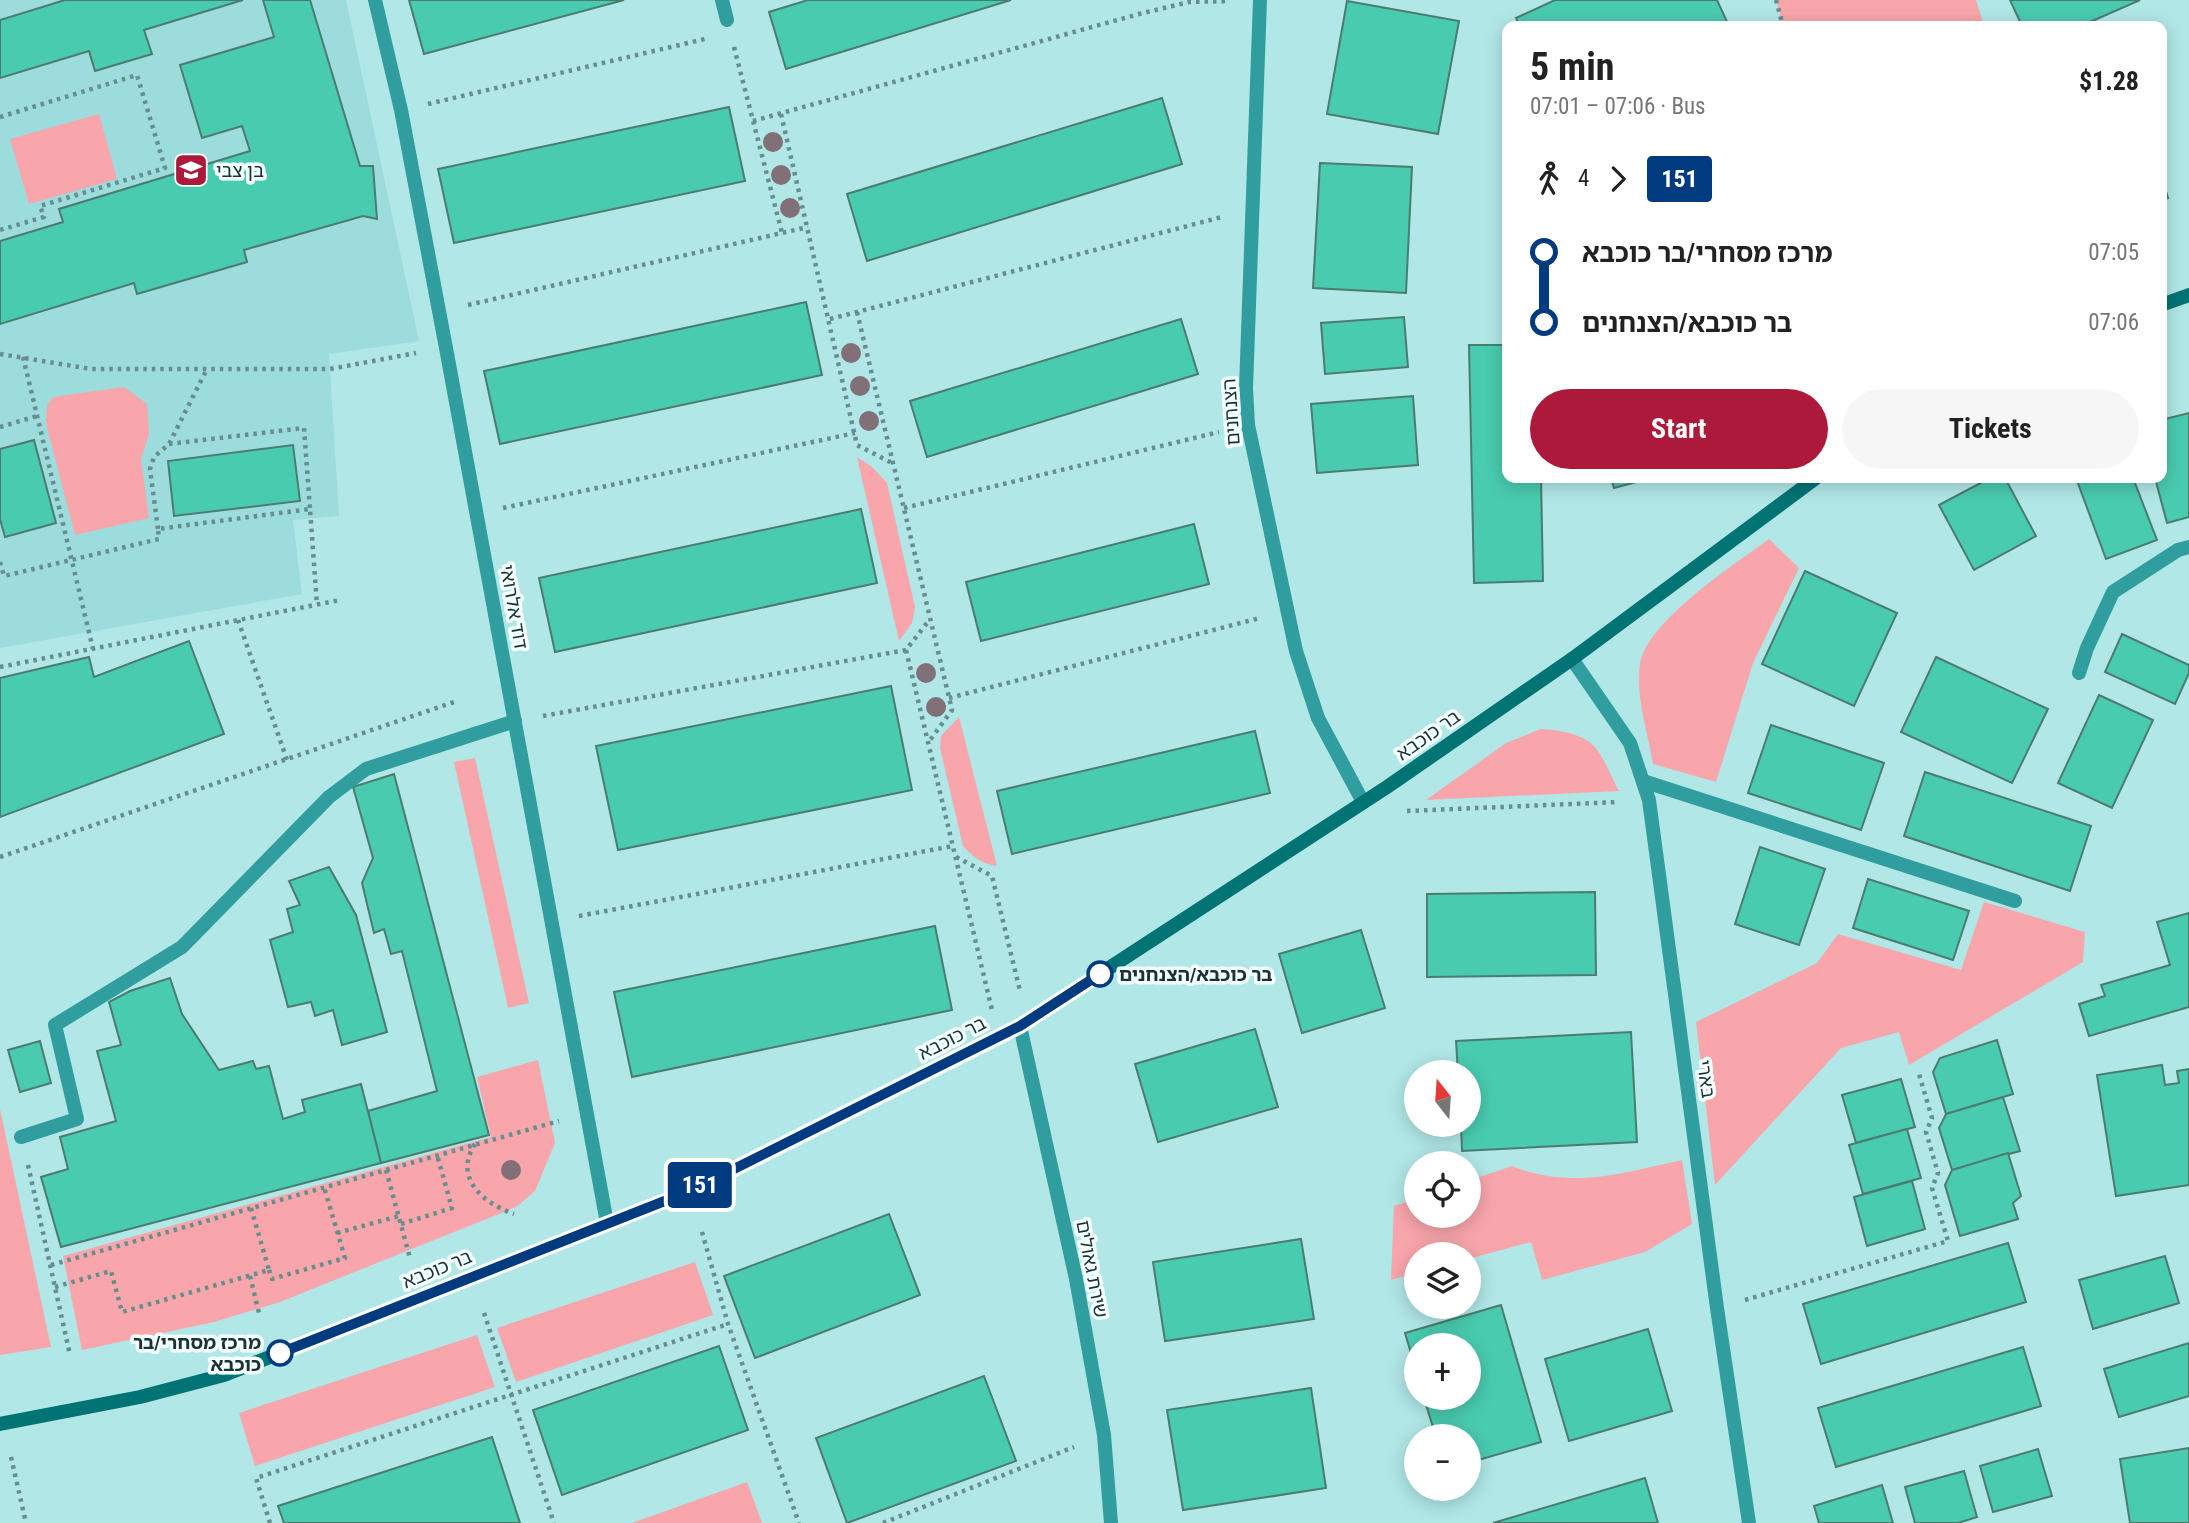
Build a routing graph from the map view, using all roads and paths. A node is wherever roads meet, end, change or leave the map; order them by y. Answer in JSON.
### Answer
{"nodes":[{"id":1,"x":375,"y":0,"type":"edge"},
{"id":2,"x":722,"y":0,"type":"edge"},
{"id":3,"x":1776,"y":0,"type":"edge"},
{"id":4,"x":1260,"y":4,"type":"edge"},
{"id":5,"x":1782,"y":21,"type":"edge"},
{"id":6,"x":728,"y":26,"type":"junction"},
{"id":7,"x":424,"y":104,"type":"dead end"},
{"id":8,"x":781,"y":114,"type":"junction"},
{"id":9,"x":0,"y":117,"type":"edge"},
{"id":10,"x":753,"y":121,"type":"junction"},
{"id":11,"x":1253,"y":209,"type":"junction"},
{"id":12,"x":808,"y":227,"type":"junction"},
{"id":13,"x":0,"y":230,"type":"edge"},
{"id":14,"x":782,"y":233,"type":"junction"},
{"id":15,"x":2189,"y":295,"type":"edge"},
{"id":16,"x":2167,"y":303,"type":"edge"},
{"id":17,"x":439,"y":311,"type":"junction"},
{"id":18,"x":857,"y":312,"type":"junction"},
{"id":19,"x":830,"y":319,"type":"junction"},
{"id":20,"x":446,"y":348,"type":"junction"},
{"id":21,"x":0,"y":354,"type":"edge"},
{"id":22,"x":22,"y":357,"type":"junction"},
{"id":23,"x":206,"y":369,"type":"junction"},
{"id":24,"x":37,"y":416,"type":"junction"},
{"id":25,"x":1248,"y":425,"type":"junction"},
{"id":26,"x":0,"y":427,"type":"edge"},
{"id":27,"x":855,"y":433,"type":"junction"},
{"id":28,"x":169,"y":444,"type":"junction"},
{"id":29,"x":894,"y":464,"type":"junction"},
{"id":30,"x":1809,"y":483,"type":"edge"},
{"id":31,"x":904,"y":508,"type":"junction"},
{"id":32,"x":310,"y":509,"type":"junction"},
{"id":33,"x":477,"y":513,"type":"junction"},
{"id":34,"x":158,"y":529,"type":"junction"},
{"id":35,"x":2189,"y":547,"type":"edge"},
{"id":36,"x":72,"y":560,"type":"junction"},
{"id":37,"x":0,"y":562,"type":"edge"},
{"id":38,"x":340,"y":600,"type":"dead end"},
{"id":39,"x":317,"y":605,"type":"junction"},
{"id":40,"x":1288,"y":611,"type":"junction"},
{"id":41,"x":930,"y":618,"type":"junction"},
{"id":42,"x":238,"y":620,"type":"junction"},
{"id":43,"x":93,"y":649,"type":"junction"},
{"id":44,"x":906,"y":650,"type":"junction"},
{"id":45,"x":1572,"y":659,"type":"junction"},
{"id":46,"x":0,"y":667,"type":"edge"},
{"id":47,"x":2079,"y":673,"type":"dead end"},
{"id":48,"x":949,"y":698,"type":"junction"},
{"id":49,"x":454,"y":702,"type":"dead end"},
{"id":50,"x":515,"y":721,"type":"junction"},
{"id":51,"x":929,"y":743,"type":"junction"},
{"id":52,"x":287,"y":760,"type":"junction"},
{"id":53,"x":1643,"y":781,"type":"junction"},
{"id":54,"x":1387,"y":787,"type":"junction"},
{"id":55,"x":1648,"y":800,"type":"junction"},
{"id":56,"x":1363,"y":802,"type":"junction"},
{"id":57,"x":953,"y":846,"type":"junction"},
{"id":58,"x":956,"y":856,"type":"junction"},
{"id":59,"x":0,"y":857,"type":"edge"},
{"id":60,"x":2015,"y":901,"type":"dead end"},
{"id":61,"x":551,"y":922,"type":"junction"},
{"id":62,"x":1023,"y":1024,"type":"junction"},
{"id":63,"x":998,"y":1036,"type":"junction"},
{"id":64,"x":1919,"y":1074,"type":"dead end"},
{"id":65,"x":560,"y":1121,"type":"dead end"},
{"id":66,"x":21,"y":1137,"type":"joint"},
{"id":67,"x":475,"y":1144,"type":"junction"},
{"id":68,"x":437,"y":1155,"type":"junction"},
{"id":69,"x":386,"y":1170,"type":"junction"},
{"id":70,"x":324,"y":1187,"type":"junction"},
{"id":71,"x":251,"y":1208,"type":"junction"},
{"id":72,"x":514,"y":1214,"type":"dead end"},
{"id":73,"x":398,"y":1216,"type":"junction"},
{"id":74,"x":607,"y":1223,"type":"junction"},
{"id":75,"x":401,"y":1224,"type":"junction"},
{"id":76,"x":702,"y":1232,"type":"dead end"},
{"id":77,"x":337,"y":1233,"type":"junction"},
{"id":78,"x":410,"y":1258,"type":"dead end"},
{"id":79,"x":51,"y":1265,"type":"junction"},
{"id":80,"x":269,"y":1270,"type":"junction"},
{"id":81,"x":250,"y":1276,"type":"junction"},
{"id":82,"x":55,"y":1287,"type":"junction"},
{"id":83,"x":1717,"y":1308,"type":"junction"},
{"id":84,"x":259,"y":1313,"type":"dead end"},
{"id":85,"x":484,"y":1313,"type":"dead end"},
{"id":86,"x":728,"y":1324,"type":"junction"},
{"id":87,"x":71,"y":1355,"type":"dead end"},
{"id":88,"x":510,"y":1395,"type":"junction"},
{"id":89,"x":0,"y":1424,"type":"edge"},
{"id":90,"x":1104,"y":1435,"type":"junction"},
{"id":91,"x":12,"y":1457,"type":"dead end"},
{"id":92,"x":26,"y":1523,"type":"edge"},
{"id":93,"x":270,"y":1523,"type":"edge"},
{"id":94,"x":554,"y":1523,"type":"edge"},
{"id":95,"x":799,"y":1523,"type":"edge"},
{"id":96,"x":883,"y":1523,"type":"edge"},
{"id":97,"x":1111,"y":1523,"type":"edge"},
{"id":98,"x":1749,"y":1523,"type":"edge"}],
"edges":[{"from":1,"to":17,"type":"street","name":"דוד אלרואי"},
{"from":2,"to":6,"type":"street"},
{"from":3,"to":5,"type":"path"},
{"from":4,"to":8,"type":"path"},
{"from":4,"to":11,"type":"street","name":"הצנחנים"},
{"from":6,"to":7,"type":"path"},
{"from":6,"to":10,"type":"path"},
{"from":8,"to":10,"type":"path"},
{"from":8,"to":12,"type":"path"},
{"from":9,"to":13,"type":"path"},
{"from":10,"to":14,"type":"path"},
{"from":11,"to":18,"type":"path"},
{"from":11,"to":25,"type":"street","name":"הצנחנים"},
{"from":12,"to":14,"type":"path"},
{"from":12,"to":19,"type":"path"},
{"from":14,"to":17,"type":"path"},
{"from":15,"to":16,"type":"street"},
{"from":17,"to":20,"type":"street","name":"דוד אלרואי"},
{"from":18,"to":19,"type":"path"},
{"from":18,"to":29,"type":"path"},
{"from":19,"to":27,"type":"path"},
{"from":20,"to":23,"type":"path"},
{"from":20,"to":33,"type":"street","name":"דוד אלרואי"},
{"from":21,"to":22,"type":"path"},
{"from":22,"to":23,"type":"path"},
{"from":22,"to":24,"type":"path"},
{"from":23,"to":28,"type":"path"},
{"from":24,"to":26,"type":"path"},
{"from":24,"to":36,"type":"path"},
{"from":25,"to":31,"type":"path"},
{"from":25,"to":40,"type":"street","name":"הצנחנים"},
{"from":27,"to":29,"type":"path"},
{"from":27,"to":33,"type":"path"},
{"from":28,"to":32,"type":"path"},
{"from":28,"to":34,"type":"path"},
{"from":29,"to":31,"type":"path"},
{"from":30,"to":45,"type":"street","name":"בר כוכבא"},
{"from":31,"to":41,"type":"path"},
{"from":32,"to":34,"type":"path"},
{"from":32,"to":39,"type":"path"},
{"from":33,"to":50,"type":"street","name":"דוד אלרואי"},
{"from":34,"to":36,"type":"path"},
{"from":35,"to":47,"type":"street"},
{"from":36,"to":37,"type":"path"},
{"from":36,"to":43,"type":"path"},
{"from":38,"to":39,"type":"path"},
{"from":39,"to":42,"type":"path"},
{"from":40,"to":48,"type":"path"},
{"from":40,"to":56,"type":"street","name":"הצנחנים"},
{"from":41,"to":44,"type":"path"},
{"from":41,"to":48,"type":"path"},
{"from":42,"to":43,"type":"path"},
{"from":42,"to":52,"type":"path"},
{"from":43,"to":46,"type":"path"},
{"from":44,"to":50,"type":"path"},
{"from":44,"to":51,"type":"path"},
{"from":45,"to":53,"type":"street","name":"בארי"},
{"from":45,"to":54,"type":"street","name":"בר כוכבא"},
{"from":48,"to":51,"type":"path"},
{"from":49,"to":52,"type":"path"},
{"from":50,"to":61,"type":"street","name":"דוד אלרואי"},
{"from":50,"to":66,"type":"street"},
{"from":51,"to":57,"type":"path"},
{"from":52,"to":59,"type":"path"},
{"from":53,"to":55,"type":"street","name":"בארי"},
{"from":53,"to":60,"type":"street"},
{"from":54,"to":55,"type":"path"},
{"from":54,"to":56,"type":"street","name":"בר כוכבא"},
{"from":55,"to":83,"type":"street","name":"בארי"},
{"from":56,"to":62,"type":"street","name":"בר כוכבא"},
{"from":57,"to":58,"type":"path"},
{"from":57,"to":61,"type":"path"},
{"from":58,"to":62,"type":"path"},
{"from":58,"to":63,"type":"path"},
{"from":61,"to":74,"type":"street","name":"דוד אלרואי"},
{"from":62,"to":63,"type":"street","name":"בר כוכבא"},
{"from":62,"to":90,"type":"street","name":"שירת גאולים"},
{"from":63,"to":74,"type":"street","name":"בר כוכבא"},
{"from":64,"to":83,"type":"path"},
{"from":65,"to":67,"type":"path"},
{"from":66,"to":79,"type":"path"},
{"from":67,"to":68,"type":"path"},
{"from":67,"to":72,"type":"path"},
{"from":68,"to":69,"type":"path"},
{"from":68,"to":75,"type":"path"},
{"from":69,"to":70,"type":"path"},
{"from":69,"to":73,"type":"path"},
{"from":70,"to":71,"type":"path"},
{"from":70,"to":77,"type":"path"},
{"from":71,"to":79,"type":"path"},
{"from":71,"to":80,"type":"path"},
{"from":73,"to":75,"type":"path"},
{"from":73,"to":77,"type":"path"},
{"from":74,"to":89,"type":"street","name":"בר כוכבא"},
{"from":75,"to":78,"type":"path"},
{"from":76,"to":86,"type":"path"},
{"from":77,"to":80,"type":"path"},
{"from":79,"to":82,"type":"path"},
{"from":80,"to":81,"type":"path"},
{"from":81,"to":82,"type":"path"},
{"from":81,"to":84,"type":"path"},
{"from":82,"to":87,"type":"path"},
{"from":83,"to":98,"type":"street","name":"בארי"},
{"from":85,"to":88,"type":"path"},
{"from":86,"to":88,"type":"path"},
{"from":86,"to":95,"type":"path"},
{"from":88,"to":93,"type":"path"},
{"from":88,"to":94,"type":"path"},
{"from":90,"to":96,"type":"path"},
{"from":90,"to":97,"type":"street","name":"שירת גאולים"},
{"from":91,"to":92,"type":"path"}]}
